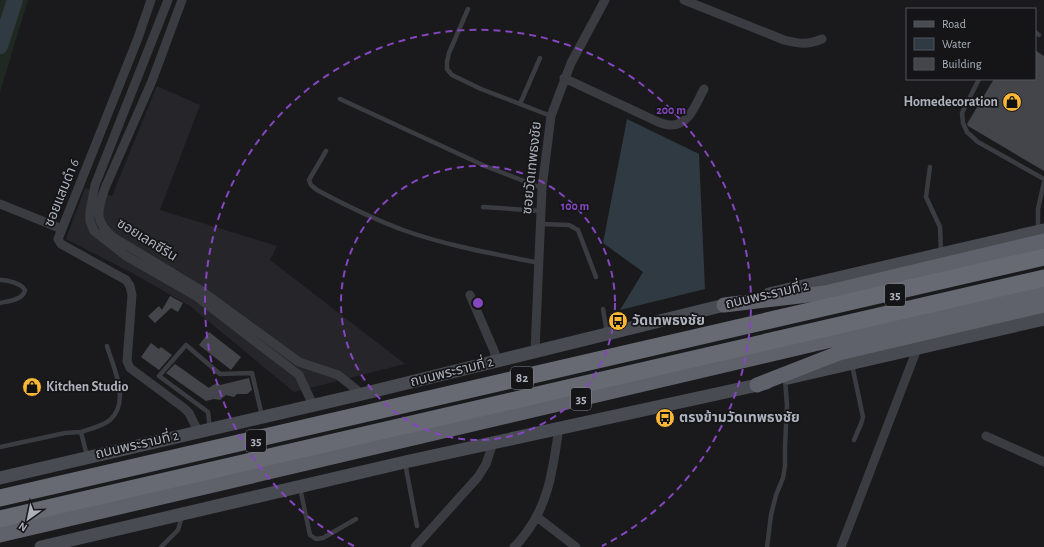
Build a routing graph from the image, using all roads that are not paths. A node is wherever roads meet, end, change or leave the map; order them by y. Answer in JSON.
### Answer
{"nodes":[{"id":1,"x":152,"y":0,"type":"edge"},
{"id":2,"x":168,"y":0,"type":"edge"},
{"id":3,"x":182,"y":0,"type":"edge"},
{"id":4,"x":605,"y":0,"type":"edge"},
{"id":5,"x":684,"y":0,"type":"edge"},
{"id":6,"x":468,"y":9,"type":"dead end"},
{"id":7,"x":822,"y":39,"type":"dead end"},
{"id":8,"x":540,"y":58,"type":"dead end"},
{"id":9,"x":564,"y":78,"type":"junction"},
{"id":10,"x":978,"y":80,"type":"edge"},
{"id":11,"x":704,"y":89,"type":"dead end"},
{"id":12,"x":340,"y":99,"type":"dead end"},
{"id":13,"x":520,"y":104,"type":"junction"},
{"id":14,"x":552,"y":116,"type":"junction"},
{"id":15,"x":326,"y":151,"type":"dead end"},
{"id":16,"x":930,"y":166,"type":"dead end"},
{"id":17,"x":1044,"y":180,"type":"edge"},
{"id":18,"x":95,"y":185,"type":"junction"},
{"id":19,"x":105,"y":188,"type":"junction"},
{"id":20,"x":542,"y":188,"type":"junction"},
{"id":21,"x":0,"y":204,"type":"edge"},
{"id":22,"x":483,"y":207,"type":"dead end"},
{"id":23,"x":541,"y":211,"type":"junction"},
{"id":24,"x":541,"y":224,"type":"junction"},
{"id":25,"x":62,"y":228,"type":"junction"},
{"id":26,"x":1042,"y":234,"type":"edge"},
{"id":27,"x":941,"y":253,"type":"junction"},
{"id":28,"x":1044,"y":257,"type":"edge"},
{"id":29,"x":1044,"y":261,"type":"edge"},
{"id":30,"x":539,"y":263,"type":"junction"},
{"id":31,"x":596,"y":276,"type":"dead end"},
{"id":32,"x":1044,"y":278,"type":"edge"},
{"id":33,"x":0,"y":280,"type":"edge"},
{"id":34,"x":1044,"y":290,"type":"edge"},
{"id":35,"x":197,"y":293,"type":"junction"},
{"id":36,"x":825,"y":293,"type":"junction"},
{"id":37,"x":470,"y":295,"type":"dead end"},
{"id":38,"x":0,"y":304,"type":"edge"},
{"id":39,"x":724,"y":305,"type":"junction"},
{"id":40,"x":1044,"y":305,"type":"edge"},
{"id":41,"x":603,"y":309,"type":"dead end"},
{"id":42,"x":1044,"y":319,"type":"edge"},
{"id":43,"x":746,"y":329,"type":"junction"},
{"id":44,"x":607,"y":333,"type":"junction"},
{"id":45,"x":107,"y":346,"type":"dead end"},
{"id":46,"x":917,"y":349,"type":"junction"},
{"id":47,"x":535,"y":351,"type":"junction"},
{"id":48,"x":839,"y":353,"type":"junction"},
{"id":49,"x":753,"y":359,"type":"junction"},
{"id":50,"x":494,"y":362,"type":"junction"},
{"id":51,"x":852,"y":364,"type":"junction"},
{"id":52,"x":785,"y":379,"type":"junction"},
{"id":53,"x":757,"y":385,"type":"junction"},
{"id":54,"x":362,"y":394,"type":"junction"},
{"id":55,"x":313,"y":405,"type":"junction"},
{"id":56,"x":262,"y":416,"type":"junction"},
{"id":57,"x":559,"y":428,"type":"junction"},
{"id":58,"x":204,"y":430,"type":"junction"},
{"id":59,"x":81,"y":432,"type":"junction"},
{"id":60,"x":986,"y":436,"type":"dead end"},
{"id":61,"x":854,"y":440,"type":"dead end"},
{"id":62,"x":493,"y":443,"type":"junction"},
{"id":63,"x":0,"y":447,"type":"edge"},
{"id":64,"x":87,"y":456,"type":"junction"},
{"id":65,"x":405,"y":462,"type":"junction"},
{"id":66,"x":1044,"y":462,"type":"edge"},
{"id":67,"x":0,"y":478,"type":"edge"},
{"id":68,"x":300,"y":486,"type":"junction"},
{"id":69,"x":0,"y":498,"type":"edge"},
{"id":70,"x":183,"y":514,"type":"junction"},
{"id":71,"x":537,"y":517,"type":"junction"},
{"id":72,"x":0,"y":519,"type":"edge"},
{"id":73,"x":356,"y":519,"type":"dead end"},
{"id":74,"x":417,"y":526,"type":"dead end"},
{"id":75,"x":0,"y":535,"type":"edge"},
{"id":76,"x":41,"y":547,"type":"edge"},
{"id":77,"x":161,"y":547,"type":"edge"},
{"id":78,"x":415,"y":547,"type":"edge"},
{"id":79,"x":514,"y":547,"type":"edge"},
{"id":80,"x":576,"y":547,"type":"edge"},
{"id":81,"x":767,"y":547,"type":"edge"},
{"id":82,"x":841,"y":547,"type":"edge"}],
"edges":[{"from":1,"to":25,"type":"street","name":"ซอยแสมดำ 6"},
{"from":2,"to":18,"type":"street","name":"ซอยเลคซีรีน"},
{"from":3,"to":19,"type":"street","name":"ซอยเลคซีรีน"},
{"from":4,"to":9,"type":"street","name":"ซอยวัดเทพธงชัย"},
{"from":5,"to":7,"type":"street"},
{"from":6,"to":13,"type":"lane"},
{"from":8,"to":13,"type":"lane"},
{"from":9,"to":11,"type":"street"},
{"from":9,"to":14,"type":"street","name":"ซอยวัดเทพธงชัย"},
{"from":10,"to":17,"type":"lane"},
{"from":12,"to":20,"type":"lane"},
{"from":13,"to":14,"type":"lane"},
{"from":14,"to":20,"type":"street","name":"ซอยวัดเทพธงชัย"},
{"from":15,"to":30,"type":"lane"},
{"from":16,"to":27,"type":"lane"},
{"from":17,"to":26,"type":"lane"},
{"from":18,"to":19,"type":"street"},
{"from":18,"to":35,"type":"street","name":"ซอยเลคซีรีน"},
{"from":19,"to":35,"type":"street","name":"ซอยเลคซีรีน"},
{"from":20,"to":23,"type":"street","name":"ซอยวัดเทพธงชัย"},
{"from":21,"to":25,"type":"street"},
{"from":22,"to":23,"type":"lane"},
{"from":23,"to":24,"type":"street","name":"ซอยวัดเทพธงชัย"},
{"from":24,"to":30,"type":"street","name":"ซอยวัดเทพธงชัย"},
{"from":24,"to":31,"type":"lane"},
{"from":25,"to":58,"type":"street","name":"ซอยแสมดำ 6"},
{"from":26,"to":27,"type":"main road","name":"ถนนพระรามที่ 2","number":"35"},
{"from":26,"to":36,"type":"highway"},
{"from":27,"to":39,"type":"main road","name":"ถนนพระรามที่ 2","number":"35"},
{"from":28,"to":69,"type":"highway","number":"82","bridge":true},
{"from":29,"to":43,"type":"highway","name":"ถนนพระรามที่ 2","number":"35"},
{"from":30,"to":47,"type":"street","name":"ซอยวัดเทพธงชัย"},
{"from":32,"to":72,"type":"highway","number":"82"},
{"from":33,"to":38,"type":"lane"},
{"from":34,"to":49,"type":"highway","number":"35"},
{"from":35,"to":54,"type":"street","name":"ซอยเลคซีรีน"},
{"from":35,"to":55,"type":"street","name":"ซอยเลคซีรีน"},
{"from":36,"to":39,"type":"highway"},
{"from":36,"to":43,"type":"highway"},
{"from":37,"to":50,"type":"street"},
{"from":39,"to":44,"type":"main road","name":"ถนนพระรามที่ 2","number":"35"},
{"from":40,"to":48,"type":"highway"},
{"from":41,"to":44,"type":"lane"},
{"from":42,"to":46,"type":"main road","number":"35"},
{"from":43,"to":69,"type":"highway","name":"ถนนพระรามที่ 2","number":"35"},
{"from":44,"to":47,"type":"main road","name":"ถนนพระรามที่ 2","number":"35"},
{"from":45,"to":59,"type":"lane"},
{"from":46,"to":51,"type":"main road","number":"35"},
{"from":46,"to":82,"type":"street"},
{"from":47,"to":50,"type":"main road","name":"ถนนพระรามที่ 2","number":"35"},
{"from":48,"to":49,"type":"highway"},
{"from":48,"to":53,"type":"highway"},
{"from":49,"to":75,"type":"highway","number":"35"},
{"from":50,"to":54,"type":"main road","name":"ถนนพระรามที่ 2","number":"35"},
{"from":51,"to":52,"type":"main road","number":"35"},
{"from":51,"to":61,"type":"lane"},
{"from":52,"to":53,"type":"main road","number":"35"},
{"from":52,"to":81,"type":"lane"},
{"from":53,"to":57,"type":"main road","number":"35"},
{"from":54,"to":55,"type":"main road","name":"ถนนพระรามที่ 2","number":"35"},
{"from":55,"to":56,"type":"main road","name":"ถนนพระรามที่ 2","number":"35"},
{"from":56,"to":58,"type":"main road","name":"ถนนพระรามที่ 2","number":"35"},
{"from":56,"to":58,"type":"lane"},
{"from":57,"to":62,"type":"main road","number":"35"},
{"from":57,"to":71,"type":"street"},
{"from":58,"to":64,"type":"main road","name":"ถนนพระรามที่ 2","number":"35"},
{"from":59,"to":63,"type":"lane"},
{"from":59,"to":64,"type":"lane"},
{"from":60,"to":66,"type":"street"},
{"from":62,"to":65,"type":"main road","number":"35"},
{"from":62,"to":78,"type":"street"},
{"from":64,"to":67,"type":"main road","name":"ถนนพระรามที่ 2","number":"35"},
{"from":65,"to":68,"type":"main road","number":"35"},
{"from":65,"to":74,"type":"lane"},
{"from":68,"to":70,"type":"main road","number":"35"},
{"from":68,"to":73,"type":"lane"},
{"from":70,"to":76,"type":"main road","number":"35"},
{"from":70,"to":77,"type":"lane"},
{"from":71,"to":79,"type":"street"},
{"from":71,"to":80,"type":"street"}]}
